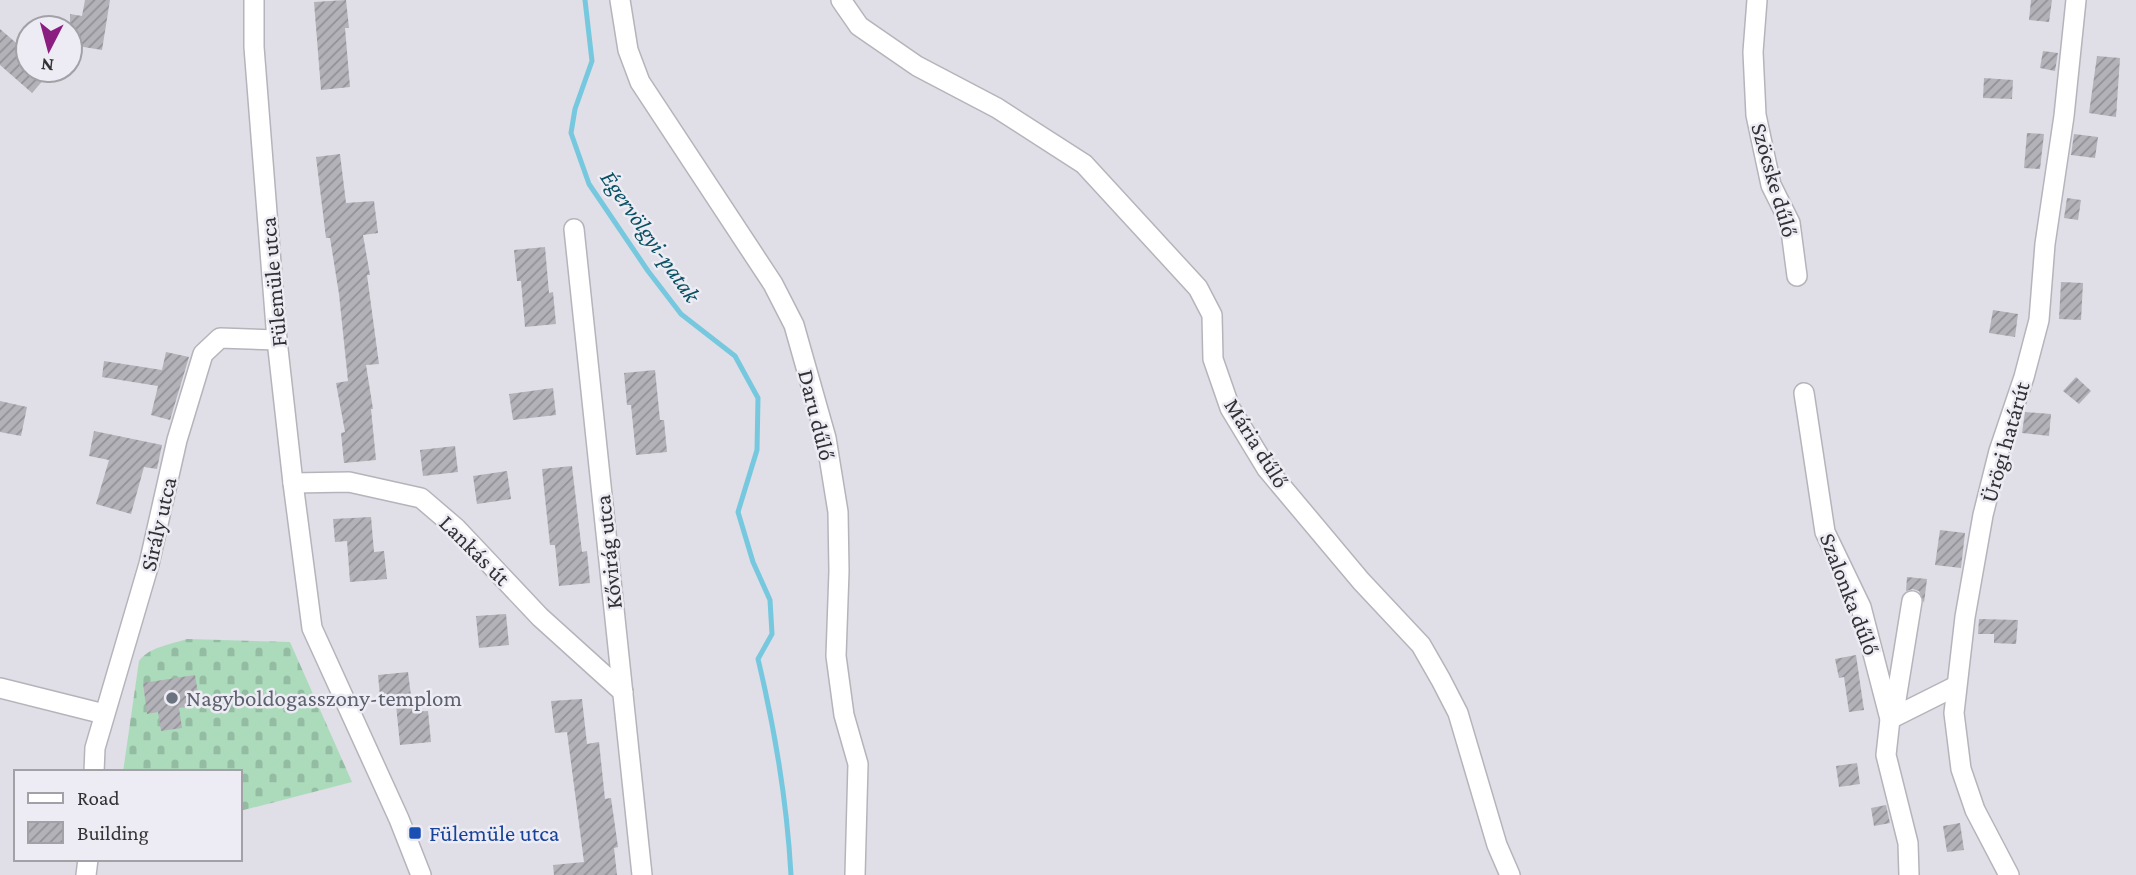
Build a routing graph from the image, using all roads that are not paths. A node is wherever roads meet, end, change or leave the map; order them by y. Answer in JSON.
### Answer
{"nodes":[{"id":1,"x":254,"y":0,"type":"edge"},
{"id":2,"x":620,"y":0,"type":"edge"},
{"id":3,"x":841,"y":0,"type":"edge"},
{"id":4,"x":1757,"y":0,"type":"edge"},
{"id":5,"x":2076,"y":0,"type":"edge"},
{"id":6,"x":574,"y":229,"type":"dead end"},
{"id":7,"x":1797,"y":276,"type":"dead end"},
{"id":8,"x":277,"y":340,"type":"junction"},
{"id":9,"x":1804,"y":393,"type":"dead end"},
{"id":10,"x":293,"y":483,"type":"junction"},
{"id":11,"x":1912,"y":601,"type":"dead end"},
{"id":12,"x":1956,"y":687,"type":"junction"},
{"id":13,"x":0,"y":688,"type":"edge"},
{"id":14,"x":623,"y":692,"type":"junction"},
{"id":15,"x":104,"y":714,"type":"junction"},
{"id":16,"x":1890,"y":719,"type":"junction"},
{"id":17,"x":94,"y":770,"type":"edge"},
{"id":18,"x":421,"y":875,"type":"edge"},
{"id":19,"x":642,"y":875,"type":"edge"},
{"id":20,"x":855,"y":875,"type":"edge"},
{"id":21,"x":1510,"y":875,"type":"edge"},
{"id":22,"x":1909,"y":875,"type":"edge"},
{"id":23,"x":2009,"y":875,"type":"edge"}],
"edges":[{"from":1,"to":8,"type":"street","name":"Fülemüle utca"},
{"from":2,"to":20,"type":"street","name":"Daru dűlő"},
{"from":3,"to":21,"type":"street","name":"Mária dűlő"},
{"from":4,"to":7,"type":"street","name":"Szöcske dűlő"},
{"from":5,"to":12,"type":"street","name":"Ürögi határút"},
{"from":6,"to":14,"type":"street","name":"Kővirág utca"},
{"from":8,"to":10,"type":"street","name":"Fülemüle utca"},
{"from":8,"to":15,"type":"street","name":"Sirály utca"},
{"from":9,"to":16,"type":"street","name":"Szalonka dűlő"},
{"from":10,"to":14,"type":"street","name":"Lankás út"},
{"from":10,"to":18,"type":"street","name":"Fülemüle utca"},
{"from":11,"to":16,"type":"street"},
{"from":12,"to":16,"type":"street"},
{"from":12,"to":23,"type":"street","name":"Ürögi határút"},
{"from":13,"to":15,"type":"street"},
{"from":14,"to":19,"type":"street","name":"Kővirág utca"},
{"from":15,"to":17,"type":"street","name":"Sirály utca"},
{"from":16,"to":22,"type":"street","name":"Szalonka dűlő"}]}
